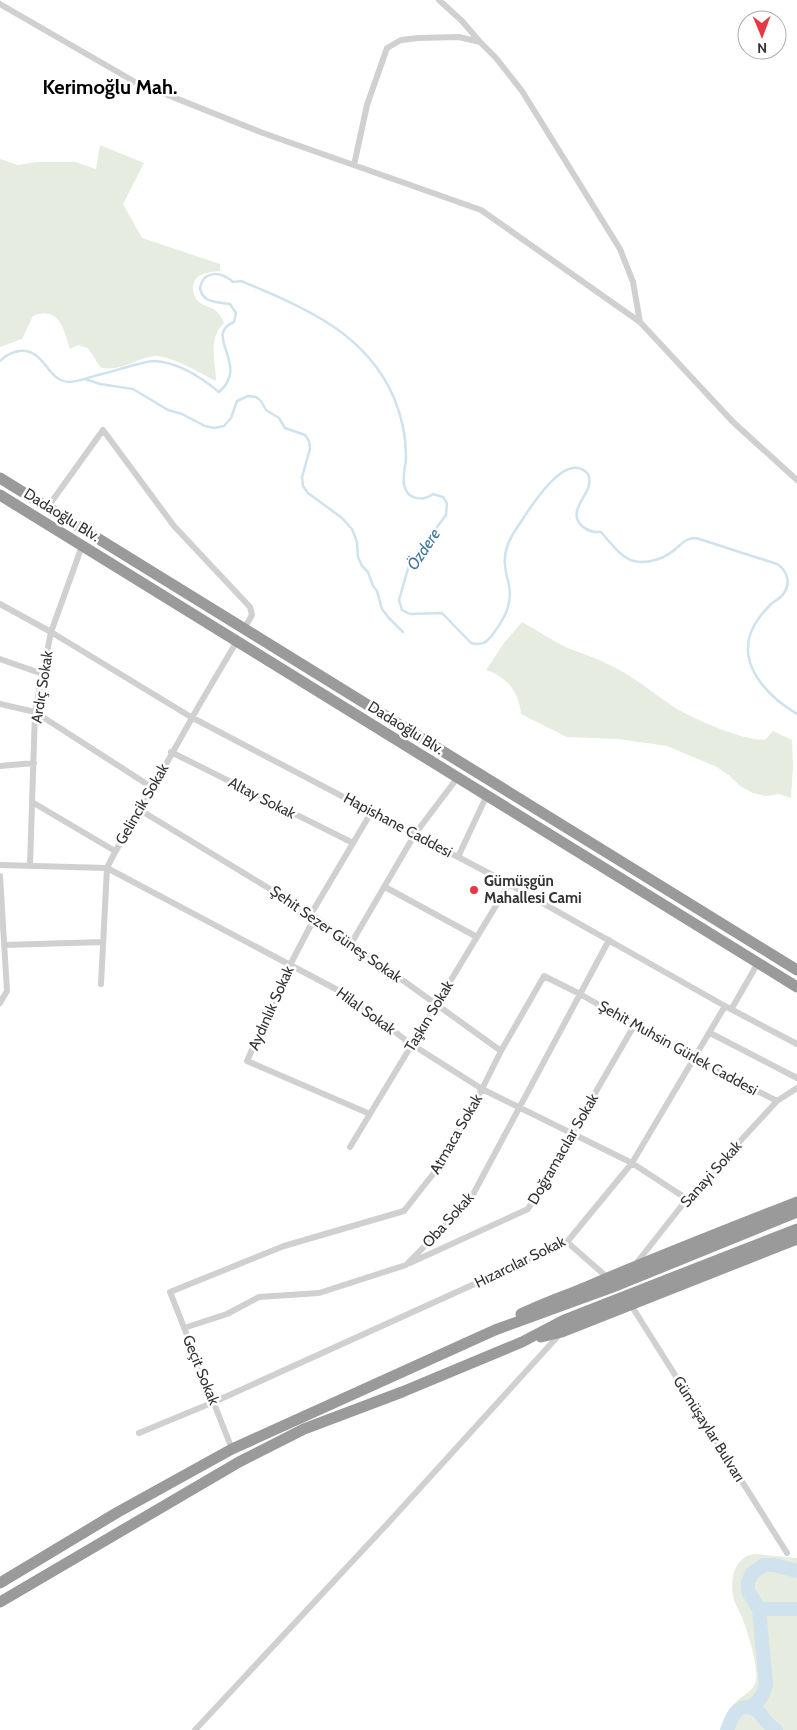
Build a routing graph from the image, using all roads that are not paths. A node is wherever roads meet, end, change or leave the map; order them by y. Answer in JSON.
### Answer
{"nodes":[{"id":1,"x":439,"y":0,"type":"edge"},
{"id":2,"x":0,"y":4,"type":"edge"},
{"id":3,"x":480,"y":42,"type":"junction"},
{"id":4,"x":354,"y":165,"type":"junction"},
{"id":5,"x":640,"y":322,"type":"junction"},
{"id":6,"x":0,"y":478,"type":"edge"},
{"id":7,"x":797,"y":480,"type":"edge"},
{"id":8,"x":0,"y":495,"type":"edge"},
{"id":9,"x":47,"y":508,"type":"junction"},
{"id":10,"x":82,"y":546,"type":"junction"},
{"id":11,"x":0,"y":604,"type":"edge"},
{"id":12,"x":244,"y":629,"type":"junction"},
{"id":13,"x":51,"y":632,"type":"junction"},
{"id":14,"x":237,"y":641,"type":"junction"},
{"id":15,"x":0,"y":658,"type":"edge"},
{"id":16,"x":43,"y":674,"type":"junction"},
{"id":17,"x":0,"y":704,"type":"edge"},
{"id":18,"x":36,"y":712,"type":"junction"},
{"id":19,"x":191,"y":717,"type":"junction"},
{"id":20,"x":171,"y":752,"type":"junction"},
{"id":21,"x":34,"y":763,"type":"junction"},
{"id":22,"x":0,"y":766,"type":"edge"},
{"id":23,"x":458,"y":777,"type":"junction"},
{"id":24,"x":153,"y":788,"type":"junction"},
{"id":25,"x":487,"y":795,"type":"junction"},
{"id":26,"x":32,"y":802,"type":"junction"},
{"id":27,"x":140,"y":810,"type":"junction"},
{"id":28,"x":372,"y":812,"type":"junction"},
{"id":29,"x":415,"y":834,"type":"junction"},
{"id":30,"x":353,"y":844,"type":"junction"},
{"id":31,"x":115,"y":851,"type":"junction"},
{"id":32,"x":458,"y":857,"type":"junction"},
{"id":33,"x":0,"y":865,"type":"edge"},
{"id":34,"x":30,"y":865,"type":"junction"},
{"id":35,"x":107,"y":868,"type":"junction"},
{"id":36,"x":0,"y":876,"type":"edge"},
{"id":37,"x":509,"y":884,"type":"junction"},
{"id":38,"x":384,"y":887,"type":"junction"},
{"id":39,"x":313,"y":915,"type":"junction"},
{"id":40,"x":476,"y":938,"type":"junction"},
{"id":41,"x":609,"y":940,"type":"junction"},
{"id":42,"x":103,"y":942,"type":"junction"},
{"id":43,"x":352,"y":942,"type":"junction"},
{"id":44,"x":4,"y":945,"type":"junction"},
{"id":45,"x":758,"y":963,"type":"junction"},
{"id":46,"x":290,"y":964,"type":"junction"},
{"id":47,"x":797,"y":970,"type":"edge"},
{"id":48,"x":101,"y":984,"type":"dead end"},
{"id":49,"x":797,"y":987,"type":"edge"},
{"id":50,"x":580,"y":994,"type":"junction"},
{"id":51,"x":0,"y":1003,"type":"edge"},
{"id":52,"x":436,"y":1005,"type":"junction"},
{"id":53,"x":729,"y":1007,"type":"junction"},
{"id":54,"x":635,"y":1024,"type":"junction"},
{"id":55,"x":710,"y":1033,"type":"junction"},
{"id":56,"x":797,"y":1044,"type":"edge"},
{"id":57,"x":412,"y":1045,"type":"junction"},
{"id":58,"x":501,"y":1051,"type":"junction"},
{"id":59,"x":694,"y":1059,"type":"junction"},
{"id":60,"x":797,"y":1078,"type":"edge"},
{"id":61,"x":797,"y":1088,"type":"edge"},
{"id":62,"x":482,"y":1089,"type":"junction"},
{"id":63,"x":777,"y":1102,"type":"junction"},
{"id":64,"x":519,"y":1108,"type":"junction"},
{"id":65,"x":370,"y":1114,"type":"junction"},
{"id":66,"x":572,"y":1134,"type":"junction"},
{"id":67,"x":350,"y":1148,"type":"dead end"},
{"id":68,"x":632,"y":1163,"type":"junction"},
{"id":69,"x":687,"y":1199,"type":"junction"},
{"id":70,"x":797,"y":1202,"type":"edge"},
{"id":71,"x":797,"y":1212,"type":"edge"},
{"id":72,"x":797,"y":1228,"type":"edge"},
{"id":73,"x":797,"y":1239,"type":"edge"},
{"id":74,"x":567,"y":1242,"type":"junction"},
{"id":75,"x":406,"y":1265,"type":"junction"},
{"id":76,"x":633,"y":1267,"type":"junction"},
{"id":77,"x":608,"y":1278,"type":"junction"},
{"id":78,"x":170,"y":1292,"type":"joint"},
{"id":79,"x":631,"y":1305,"type":"junction"},
{"id":80,"x":184,"y":1328,"type":"junction"},
{"id":81,"x":495,"y":1330,"type":"junction"},
{"id":82,"x":562,"y":1332,"type":"junction"},
{"id":83,"x":522,"y":1342,"type":"junction"},
{"id":84,"x":214,"y":1402,"type":"junction"},
{"id":85,"x":139,"y":1433,"type":"dead end"},
{"id":86,"x":232,"y":1449,"type":"junction"},
{"id":87,"x":787,"y":1553,"type":"dead end"},
{"id":88,"x":0,"y":1583,"type":"edge"},
{"id":89,"x":0,"y":1602,"type":"edge"},
{"id":90,"x":195,"y":1730,"type":"edge"}],
"edges":[{"from":1,"to":3,"type":"street"},
{"from":2,"to":4,"type":"street"},
{"from":3,"to":4,"type":"street"},
{"from":3,"to":5,"type":"street"},
{"from":4,"to":5,"type":"street"},
{"from":5,"to":7,"type":"street"},
{"from":6,"to":9,"type":"highway","name":"Dadaoğlu Blv."},
{"from":8,"to":10,"type":"highway","name":"Dadaoğlu Blv."},
{"from":9,"to":12,"type":"highway","name":"Dadaoğlu Blv."},
{"from":9,"to":12,"type":"street"},
{"from":10,"to":13,"type":"street","name":"Ardıç Sokak"},
{"from":10,"to":14,"type":"highway","name":"Dadaoğlu Blv."},
{"from":11,"to":13,"type":"street","name":"Hapishane Caddesi"},
{"from":12,"to":47,"type":"highway","name":"Dadaoğlu Blv."},
{"from":13,"to":16,"type":"street","name":"Ardıç Sokak"},
{"from":13,"to":19,"type":"street","name":"Hapishane Caddesi"},
{"from":14,"to":19,"type":"street","name":"Gelincik Sokak"},
{"from":14,"to":23,"type":"highway","name":"Dadaoğlu Blv."},
{"from":15,"to":16,"type":"street"},
{"from":16,"to":18,"type":"street","name":"Ardıç Sokak"},
{"from":17,"to":18,"type":"street"},
{"from":18,"to":21,"type":"street","name":"Ardıç Sokak"},
{"from":18,"to":24,"type":"street"},
{"from":19,"to":20,"type":"street","name":"Gelincik Sokak"},
{"from":19,"to":28,"type":"street","name":"Hapishane Caddesi"},
{"from":20,"to":24,"type":"street","name":"Gelincik Sokak"},
{"from":20,"to":30,"type":"street","name":"Altay Sokak"},
{"from":21,"to":22,"type":"street"},
{"from":21,"to":26,"type":"street","name":"Ardıç Sokak"},
{"from":23,"to":25,"type":"highway","name":"Dadaoğlu Blv."},
{"from":23,"to":29,"type":"street"},
{"from":24,"to":27,"type":"street","name":"Gelincik Sokak"},
{"from":25,"to":32,"type":"street"},
{"from":25,"to":45,"type":"highway","name":"Dadaoğlu Blv."},
{"from":26,"to":31,"type":"street"},
{"from":26,"to":34,"type":"street","name":"Ardıç Sokak"},
{"from":27,"to":31,"type":"street","name":"Gelincik Sokak"},
{"from":27,"to":39,"type":"street","name":"Şehit Sezer Güneş Sokak"},
{"from":28,"to":29,"type":"street","name":"Hapishane Caddesi"},
{"from":28,"to":30,"type":"street","name":"Aydınlık Sokak"},
{"from":29,"to":32,"type":"street","name":"Hapishane Caddesi"},
{"from":29,"to":38,"type":"street"},
{"from":30,"to":39,"type":"street","name":"Aydınlık Sokak"},
{"from":31,"to":35,"type":"street","name":"Gelincik Sokak"},
{"from":32,"to":37,"type":"street","name":"Hapishane Caddesi"},
{"from":33,"to":34,"type":"street","name":"Hilal Sokak"},
{"from":34,"to":35,"type":"street","name":"Hilal Sokak"},
{"from":35,"to":42,"type":"street","name":"Gelincik Sokak"},
{"from":35,"to":46,"type":"street","name":"Hilal Sokak"},
{"from":36,"to":44,"type":"street"},
{"from":37,"to":40,"type":"street","name":"Taşkın Sokak"},
{"from":37,"to":41,"type":"street","name":"Hapishane Caddesi"},
{"from":38,"to":40,"type":"street"},
{"from":38,"to":43,"type":"street"},
{"from":39,"to":43,"type":"street","name":"Şehit Sezer Güneş Sokak"},
{"from":39,"to":46,"type":"street","name":"Aydınlık Sokak"},
{"from":40,"to":52,"type":"street","name":"Taşkın Sokak"},
{"from":41,"to":50,"type":"street","name":"Oba Sokak"},
{"from":41,"to":53,"type":"street","name":"Hapishane Caddesi"},
{"from":42,"to":44,"type":"street"},
{"from":42,"to":48,"type":"street","name":"Gelincik Sokak"},
{"from":43,"to":52,"type":"street","name":"Şehit Sezer Güneş Sokak"},
{"from":44,"to":51,"type":"street"},
{"from":45,"to":49,"type":"highway","name":"Dadaoğlu Blv."},
{"from":45,"to":53,"type":"street","name":"Hızarcılar Sokak"},
{"from":46,"to":57,"type":"street","name":"Hilal Sokak"},
{"from":46,"to":65,"type":"street","name":"Aydınlık Sokak"},
{"from":50,"to":54,"type":"street","name":"Şehit Muhsin Gürlek Caddesi"},
{"from":50,"to":58,"type":"street","name":"Atmaca Sokak"},
{"from":50,"to":64,"type":"street","name":"Oba Sokak"},
{"from":52,"to":57,"type":"street","name":"Taşkın Sokak"},
{"from":52,"to":58,"type":"street","name":"Şehit Sezer Güneş Sokak"},
{"from":53,"to":55,"type":"street","name":"Hızarcılar Sokak"},
{"from":53,"to":56,"type":"street","name":"Hapishane Caddesi"},
{"from":54,"to":59,"type":"street","name":"Şehit Muhsin Gürlek Caddesi"},
{"from":54,"to":66,"type":"street","name":"Doğramacılar Sokak"},
{"from":55,"to":59,"type":"street","name":"Hızarcılar Sokak"},
{"from":55,"to":60,"type":"street"},
{"from":57,"to":62,"type":"street","name":"Hilal Sokak"},
{"from":57,"to":65,"type":"street","name":"Taşkın Sokak"},
{"from":58,"to":62,"type":"street","name":"Atmaca Sokak"},
{"from":59,"to":63,"type":"street","name":"Şehit Muhsin Gürlek Caddesi"},
{"from":59,"to":68,"type":"street","name":"Hızarcılar Sokak"},
{"from":61,"to":63,"type":"street","name":"Sanayi Sokak"},
{"from":62,"to":64,"type":"street","name":"Hilal Sokak"},
{"from":62,"to":78,"type":"street","name":"Atmaca Sokak"},
{"from":63,"to":69,"type":"street","name":"Sanayi Sokak"},
{"from":64,"to":66,"type":"street","name":"Hilal Sokak"},
{"from":64,"to":75,"type":"street","name":"Oba Sokak"},
{"from":65,"to":67,"type":"street","name":"Taşkın Sokak"},
{"from":66,"to":68,"type":"street","name":"Hilal Sokak"},
{"from":66,"to":75,"type":"street","name":"Doğramacılar Sokak"},
{"from":68,"to":69,"type":"street","name":"Hilal Sokak"},
{"from":68,"to":74,"type":"street","name":"Hızarcılar Sokak"},
{"from":69,"to":76,"type":"street","name":"Sanayi Sokak"},
{"from":70,"to":76,"type":"highway"},
{"from":71,"to":81,"type":"highway"},
{"from":72,"to":83,"type":"highway"},
{"from":73,"to":79,"type":"highway"},
{"from":74,"to":77,"type":"street"},
{"from":74,"to":84,"type":"street","name":"Hızarcılar Sokak"},
{"from":75,"to":80,"type":"street","name":"Oba Sokak"},
{"from":76,"to":77,"type":"highway"},
{"from":77,"to":81,"type":"highway"},
{"from":78,"to":80,"type":"street","name":"Geçit Sokak"},
{"from":79,"to":82,"type":"highway"},
{"from":79,"to":87,"type":"street","name":"Gümüşaylar Bulvarı"},
{"from":80,"to":84,"type":"street","name":"Geçit Sokak"},
{"from":81,"to":86,"type":"highway"},
{"from":82,"to":83,"type":"highway"},
{"from":82,"to":90,"type":"street"},
{"from":83,"to":89,"type":"highway"},
{"from":84,"to":85,"type":"street","name":"Hızarcılar Sokak"},
{"from":84,"to":86,"type":"street","name":"Geçit Sokak"},
{"from":86,"to":88,"type":"highway"}]}
